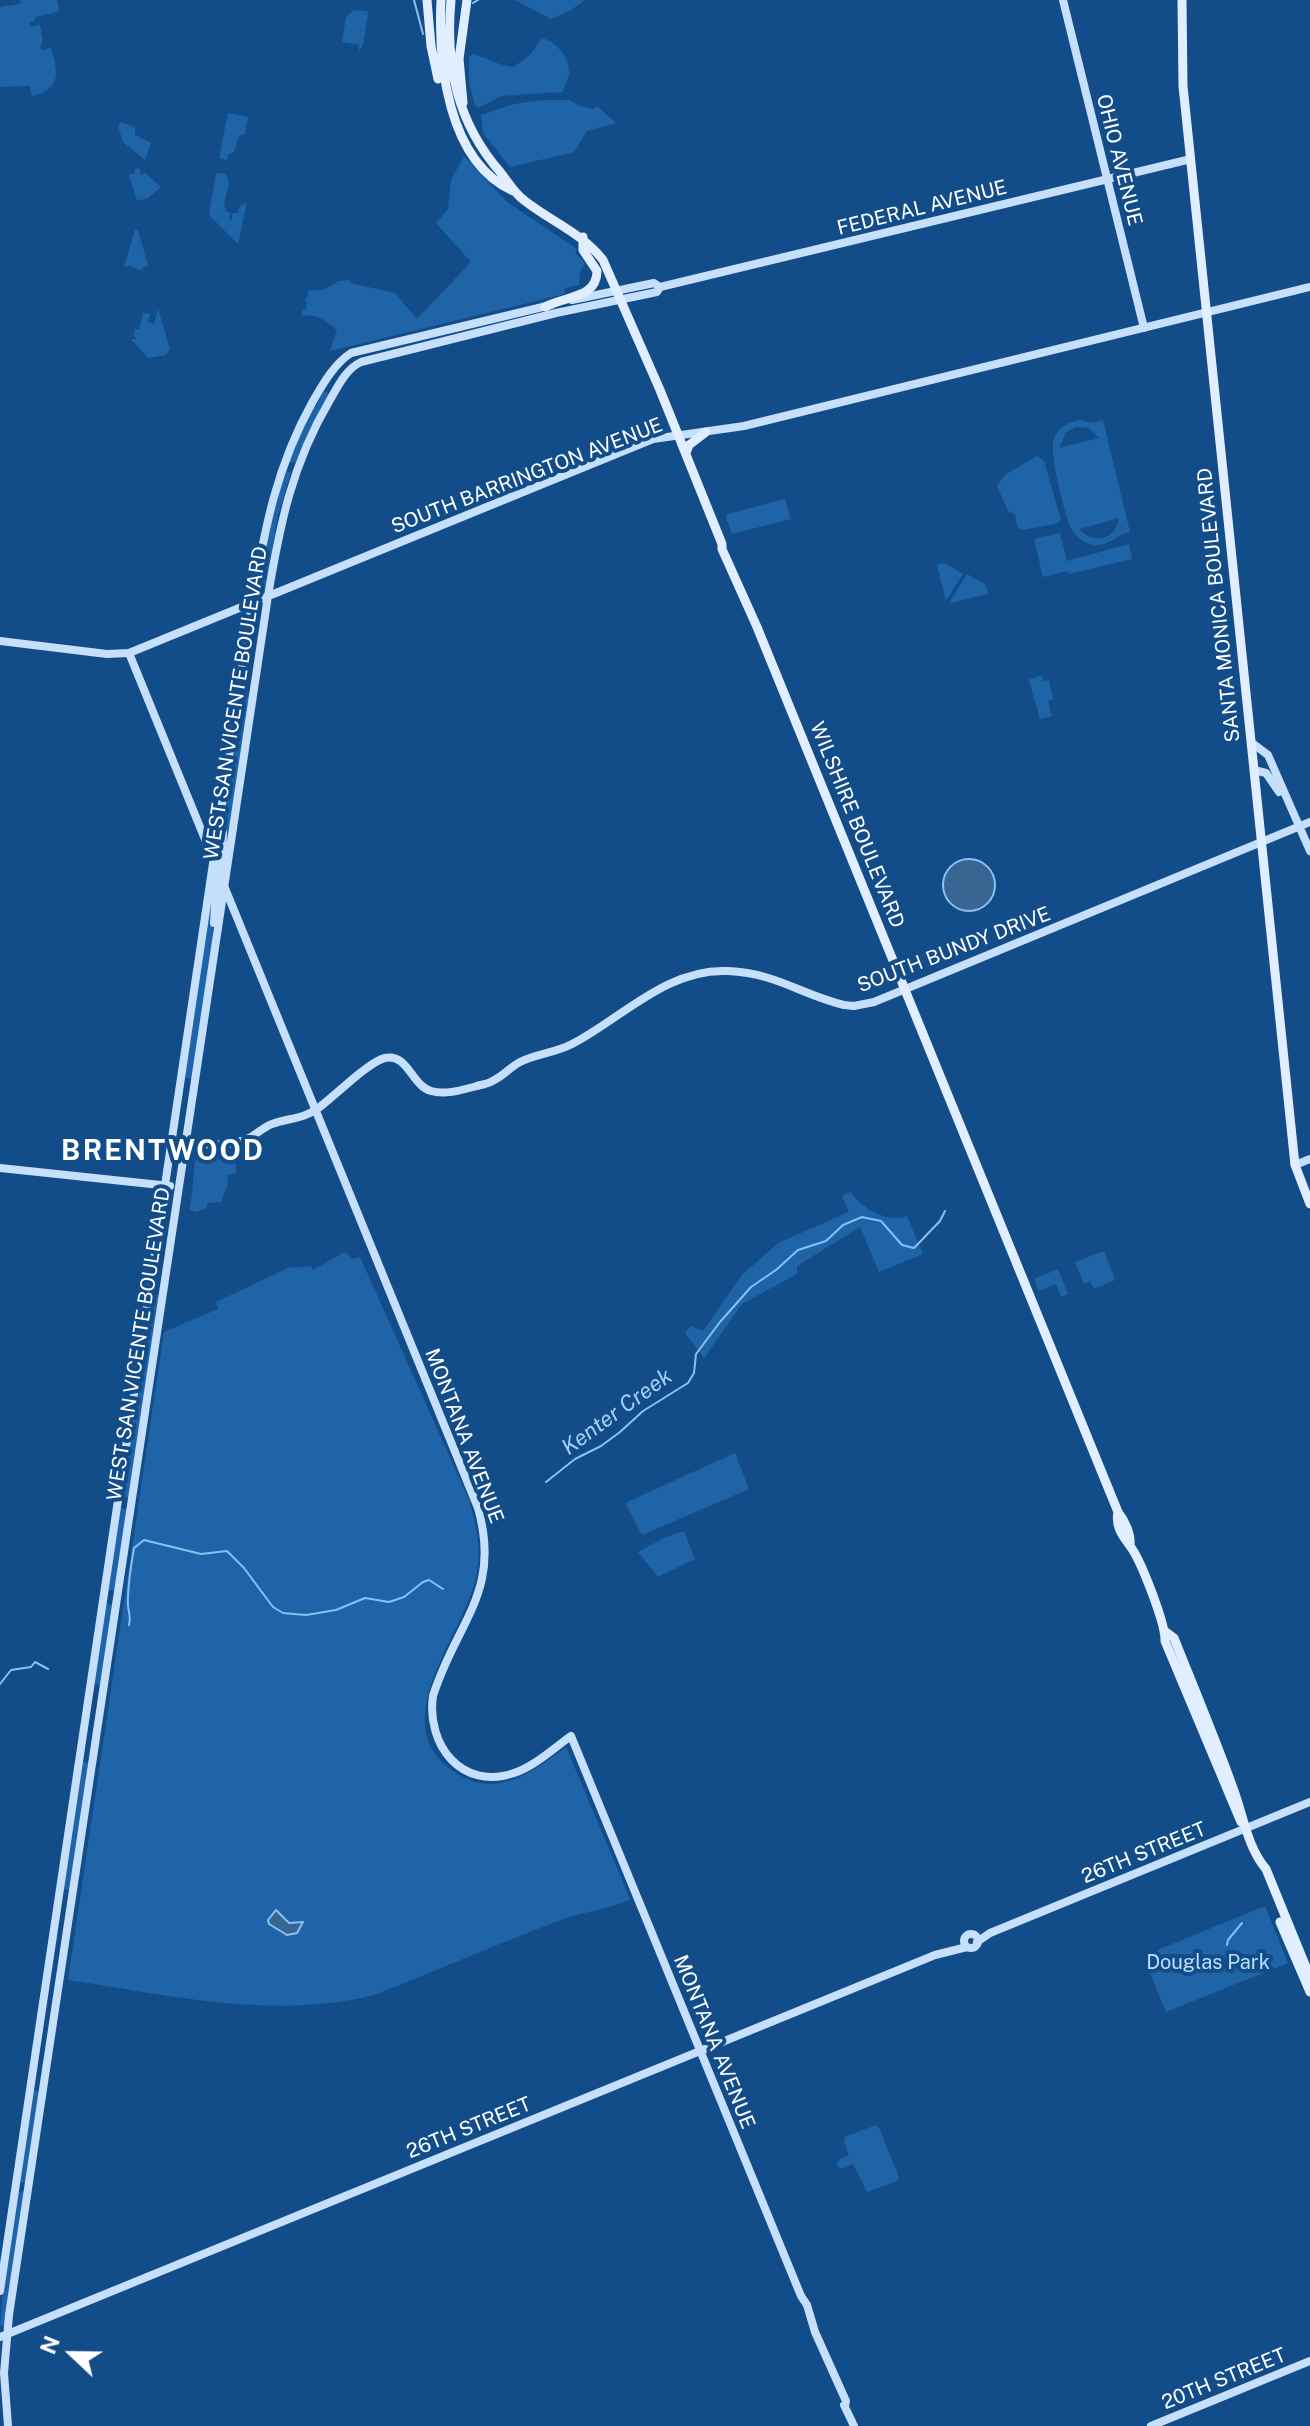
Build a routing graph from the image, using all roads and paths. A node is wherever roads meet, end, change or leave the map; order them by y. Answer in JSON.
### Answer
{"nodes":[{"id":1,"x":427,"y":0,"type":"edge"},
{"id":2,"x":441,"y":0,"type":"edge"},
{"id":3,"x":451,"y":0,"type":"edge"},
{"id":4,"x":467,"y":0,"type":"edge"},
{"id":5,"x":1063,"y":0,"type":"edge"},
{"id":6,"x":1182,"y":0,"type":"edge"},
{"id":7,"x":464,"y":115,"type":"junction"},
{"id":8,"x":468,"y":147,"type":"junction"},
{"id":9,"x":1191,"y":159,"type":"junction"},
{"id":10,"x":1107,"y":179,"type":"junction"},
{"id":11,"x":513,"y":191,"type":"junction"},
{"id":12,"x":583,"y":237,"type":"junction"},
{"id":13,"x":1310,"y":287,"type":"edge"},
{"id":14,"x":618,"y":294,"type":"junction"},
{"id":15,"x":545,"y":307,"type":"junction"},
{"id":16,"x":1207,"y":312,"type":"junction"},
{"id":17,"x":1144,"y":328,"type":"junction"},
{"id":18,"x":343,"y":378,"type":"junction"},
{"id":19,"x":326,"y":380,"type":"junction"},
{"id":20,"x":318,"y":393,"type":"junction"},
{"id":21,"x":332,"y":397,"type":"junction"},
{"id":22,"x":706,"y":432,"type":"junction"},
{"id":23,"x":678,"y":435,"type":"junction"},
{"id":24,"x":686,"y":453,"type":"junction"},
{"id":25,"x":262,"y":543,"type":"junction"},
{"id":26,"x":268,"y":596,"type":"junction"},
{"id":27,"x":252,"y":602,"type":"junction"},
{"id":28,"x":0,"y":641,"type":"edge"},
{"id":29,"x":129,"y":653,"type":"junction"},
{"id":30,"x":258,"y":664,"type":"junction"},
{"id":31,"x":1252,"y":743,"type":"junction"},
{"id":32,"x":1254,"y":770,"type":"junction"},
{"id":33,"x":224,"y":800,"type":"junction"},
{"id":34,"x":1289,"y":807,"type":"junction"},
{"id":35,"x":1310,"y":822,"type":"edge"},
{"id":36,"x":1299,"y":827,"type":"junction"},
{"id":37,"x":1262,"y":843,"type":"junction"},
{"id":38,"x":1310,"y":851,"type":"edge"},
{"id":39,"x":214,"y":860,"type":"junction"},
{"id":40,"x":224,"y":886,"type":"junction"},
{"id":41,"x":216,"y":946,"type":"junction"},
{"id":42,"x":905,"y":991,"type":"junction"},
{"id":43,"x":316,"y":1109,"type":"junction"},
{"id":44,"x":176,"y":1123,"type":"junction"},
{"id":45,"x":186,"y":1141,"type":"junction"},
{"id":46,"x":171,"y":1152,"type":"junction"},
{"id":47,"x":1310,"y":1159,"type":"edge"},
{"id":48,"x":1295,"y":1165,"type":"junction"},
{"id":49,"x":0,"y":1168,"type":"edge"},
{"id":50,"x":166,"y":1185,"type":"junction"},
{"id":51,"x":179,"y":1187,"type":"junction"},
{"id":52,"x":1310,"y":1204,"type":"edge"},
{"id":53,"x":1310,"y":1802,"type":"edge"},
{"id":54,"x":1246,"y":1828,"type":"junction"},
{"id":55,"x":1287,"y":1930,"type":"junction"},
{"id":56,"x":1310,"y":1977,"type":"edge"},
{"id":57,"x":1310,"y":1992,"type":"edge"},
{"id":58,"x":700,"y":2051,"type":"junction"},
{"id":59,"x":0,"y":2291,"type":"edge"},
{"id":60,"x":3,"y":2336,"type":"edge"},
{"id":61,"x":1310,"y":2361,"type":"edge"},
{"id":62,"x":8,"y":2426,"type":"edge"},
{"id":63,"x":854,"y":2426,"type":"edge"},
{"id":64,"x":1151,"y":2426,"type":"edge"}],
"edges":[{"from":1,"to":8,"type":"main road"},
{"from":2,"to":8,"type":"main road","name":"WILSHIRE BOULEVARD"},
{"from":3,"to":7,"type":"main road","name":"WILSHIRE BOULEVARD"},
{"from":4,"to":7,"type":"main road"},
{"from":5,"to":10,"type":"street","name":"OHIO AVENUE"},
{"from":6,"to":9,"type":"main road","name":"SANTA MONICA BOULEVARD"},
{"from":7,"to":11,"type":"main road","name":"WILSHIRE BOULEVARD"},
{"from":8,"to":11,"type":"main road","name":"WILSHIRE BOULEVARD"},
{"from":9,"to":10,"type":"street","name":"FEDERAL AVENUE"},
{"from":9,"to":16,"type":"main road","name":"SANTA MONICA BOULEVARD"},
{"from":10,"to":14,"type":"street","name":"FEDERAL AVENUE"},
{"from":10,"to":17,"type":"street","name":"OHIO AVENUE"},
{"from":11,"to":12,"type":"main road","name":"WILSHIRE BOULEVARD"},
{"from":12,"to":14,"type":"main road","name":"WILSHIRE BOULEVARD"},
{"from":12,"to":15,"type":"main road"},
{"from":13,"to":16,"type":"street","name":"SOUTH BARRINGTON AVENUE"},
{"from":14,"to":15,"type":"street","name":"WEST SAN VICENTE BOULEVARD"},
{"from":14,"to":18,"type":"street","name":"WEST SAN VICENTE BOULEVARD"},
{"from":14,"to":23,"type":"main road","name":"WILSHIRE BOULEVARD"},
{"from":15,"to":19,"type":"street","name":"WEST SAN VICENTE BOULEVARD"},
{"from":16,"to":17,"type":"street","name":"SOUTH BARRINGTON AVENUE"},
{"from":16,"to":31,"type":"main road","name":"SANTA MONICA BOULEVARD"},
{"from":17,"to":22,"type":"street","name":"SOUTH BARRINGTON AVENUE"},
{"from":18,"to":19,"type":"street"},
{"from":18,"to":21,"type":"street","name":"WEST SAN VICENTE BOULEVARD"},
{"from":19,"to":20,"type":"street","name":"WEST SAN VICENTE BOULEVARD"},
{"from":20,"to":21,"type":"street"},
{"from":20,"to":25,"type":"street","name":"WEST SAN VICENTE BOULEVARD"},
{"from":21,"to":26,"type":"street","name":"WEST SAN VICENTE BOULEVARD"},
{"from":22,"to":23,"type":"street","name":"SOUTH BARRINGTON AVENUE"},
{"from":22,"to":24,"type":"main road"},
{"from":23,"to":24,"type":"main road","name":"WILSHIRE BOULEVARD"},
{"from":23,"to":26,"type":"street","name":"SOUTH BARRINGTON AVENUE"},
{"from":24,"to":42,"type":"main road","name":"WILSHIRE BOULEVARD"},
{"from":25,"to":26,"type":"street"},
{"from":25,"to":27,"type":"street","name":"WEST SAN VICENTE BOULEVARD"},
{"from":26,"to":27,"type":"street","name":"SOUTH BARRINGTON AVENUE"},
{"from":26,"to":30,"type":"street","name":"WEST SAN VICENTE BOULEVARD"},
{"from":27,"to":29,"type":"street","name":"SOUTH BARRINGTON AVENUE"},
{"from":27,"to":30,"type":"street"},
{"from":27,"to":33,"type":"street","name":"WEST SAN VICENTE BOULEVARD"},
{"from":28,"to":29,"type":"street","name":"SOUTH BARRINGTON AVENUE"},
{"from":29,"to":39,"type":"street","name":"MONTANA AVENUE"},
{"from":30,"to":40,"type":"street","name":"WEST SAN VICENTE BOULEVARD"},
{"from":31,"to":32,"type":"main road","name":"SANTA MONICA BOULEVARD"},
{"from":31,"to":34,"type":"street"},
{"from":32,"to":34,"type":"street"},
{"from":32,"to":37,"type":"main road","name":"SANTA MONICA BOULEVARD"},
{"from":33,"to":39,"type":"street","name":"WEST SAN VICENTE BOULEVARD"},
{"from":33,"to":40,"type":"street"},
{"from":34,"to":36,"type":"street"},
{"from":35,"to":36,"type":"street","name":"SOUTH BUNDY DRIVE"},
{"from":36,"to":37,"type":"street","name":"SOUTH BUNDY DRIVE"},
{"from":36,"to":38,"type":"street"},
{"from":37,"to":42,"type":"street","name":"SOUTH BUNDY DRIVE"},
{"from":37,"to":48,"type":"main road","name":"SANTA MONICA BOULEVARD"},
{"from":39,"to":40,"type":"street","name":"MONTANA AVENUE"},
{"from":39,"to":41,"type":"street"},
{"from":39,"to":44,"type":"street","name":"WEST SAN VICENTE BOULEVARD"},
{"from":40,"to":41,"type":"street","name":"WEST SAN VICENTE BOULEVARD"},
{"from":40,"to":43,"type":"street","name":"MONTANA AVENUE"},
{"from":41,"to":45,"type":"street","name":"WEST SAN VICENTE BOULEVARD"},
{"from":42,"to":43,"type":"street","name":"SOUTH BUNDY DRIVE"},
{"from":42,"to":54,"type":"main road","name":"WILSHIRE BOULEVARD"},
{"from":43,"to":45,"type":"street","name":"SOUTH BUNDY DRIVE"},
{"from":43,"to":58,"type":"street","name":"MONTANA AVENUE"},
{"from":44,"to":45,"type":"street"},
{"from":44,"to":46,"type":"street","name":"WEST SAN VICENTE BOULEVARD"},
{"from":45,"to":46,"type":"street"},
{"from":45,"to":51,"type":"street","name":"WEST SAN VICENTE BOULEVARD"},
{"from":46,"to":50,"type":"street","name":"WEST SAN VICENTE BOULEVARD"},
{"from":47,"to":48,"type":"street"},
{"from":48,"to":52,"type":"main road","name":"SANTA MONICA BOULEVARD"},
{"from":49,"to":50,"type":"street"},
{"from":50,"to":51,"type":"street"},
{"from":50,"to":59,"type":"street","name":"WEST SAN VICENTE BOULEVARD"},
{"from":51,"to":60,"type":"street","name":"WEST SAN VICENTE BOULEVARD"},
{"from":53,"to":54,"type":"street","name":"26TH STREET"},
{"from":54,"to":55,"type":"main road","name":"WILSHIRE BOULEVARD"},
{"from":54,"to":58,"type":"street","name":"26TH STREET"},
{"from":55,"to":56,"type":"main road","name":"WILSHIRE BOULEVARD"},
{"from":55,"to":57,"type":"main road","name":"WILSHIRE BOULEVARD"},
{"from":58,"to":60,"type":"street","name":"26TH STREET"},
{"from":58,"to":63,"type":"street","name":"MONTANA AVENUE"},
{"from":60,"to":62,"type":"street","name":"WEST SAN VICENTE BOULEVARD"},
{"from":61,"to":64,"type":"street","name":"20TH STREET"}]}
